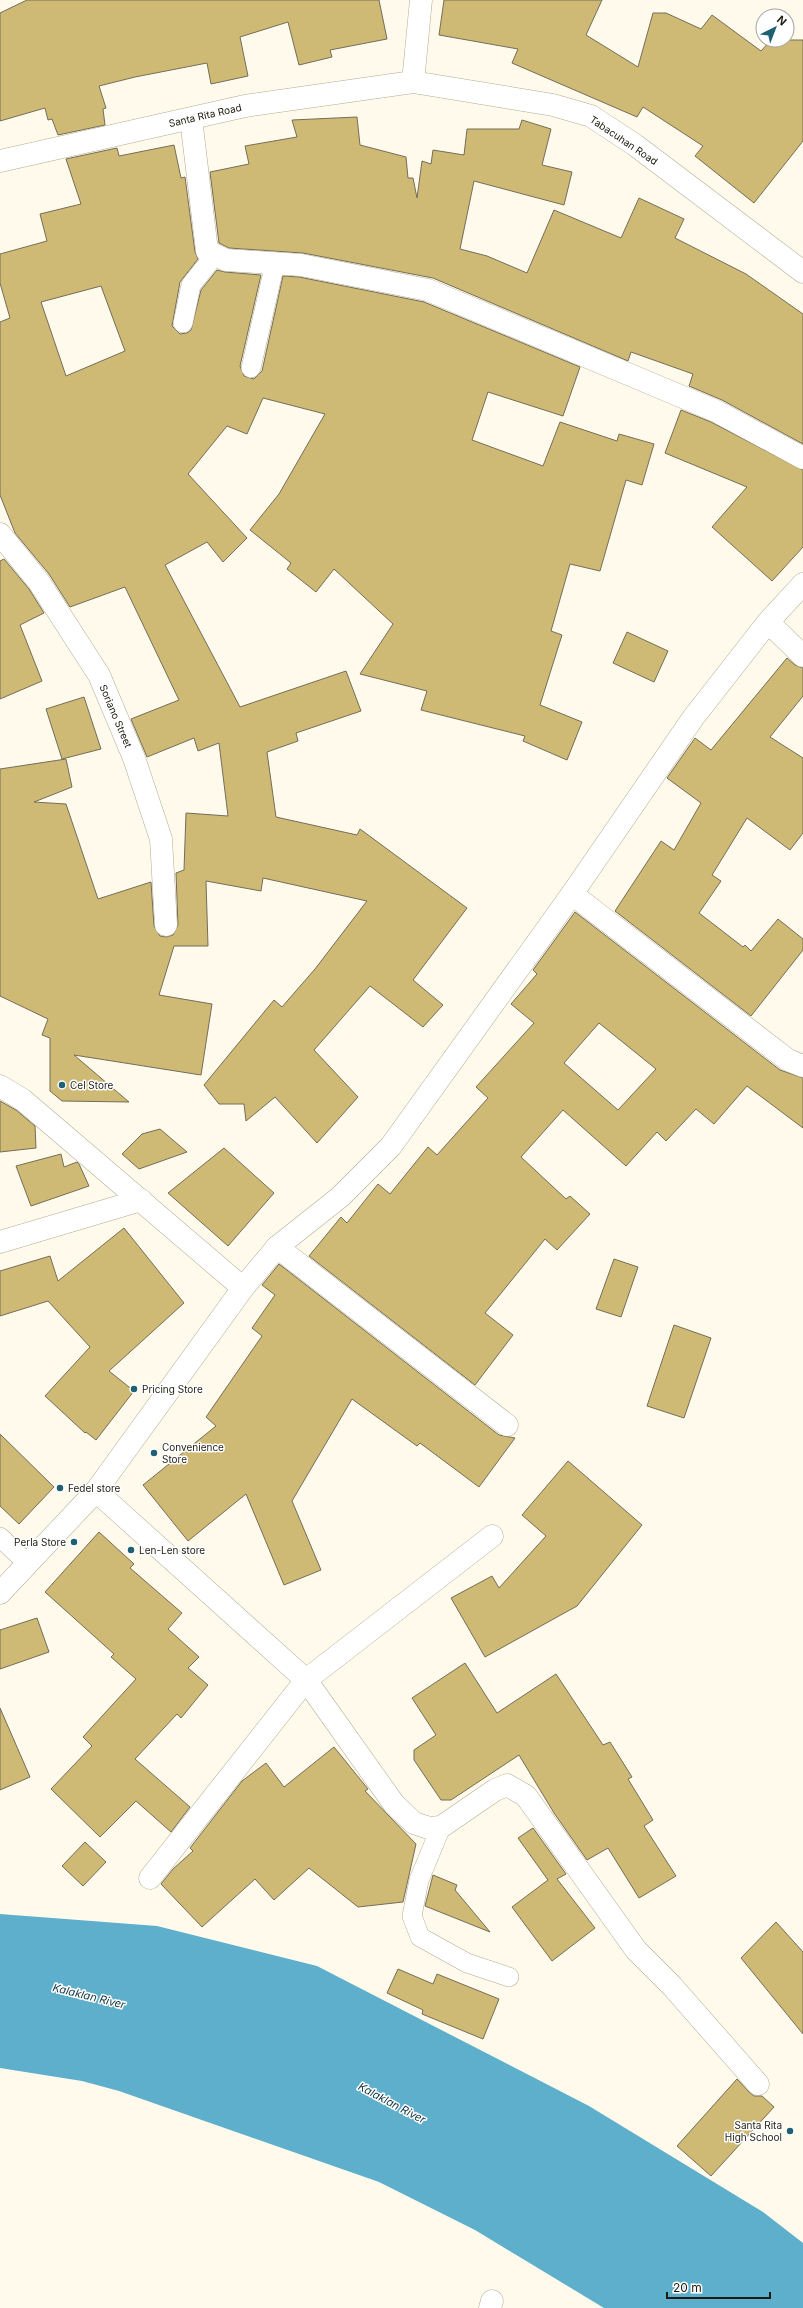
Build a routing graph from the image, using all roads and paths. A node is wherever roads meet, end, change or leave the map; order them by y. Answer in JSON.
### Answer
{"nodes":[{"id":1,"x":421,"y":0,"type":"edge"},
{"id":2,"x":412,"y":82,"type":"junction"},
{"id":3,"x":191,"y":119,"type":"junction"},
{"id":4,"x":0,"y":161,"type":"edge"},
{"id":5,"x":216,"y":255,"type":"junction"},
{"id":6,"x":275,"y":263,"type":"junction"},
{"id":7,"x":803,"y":272,"type":"edge"},
{"id":8,"x":183,"y":323,"type":"dead end"},
{"id":9,"x":251,"y":368,"type":"dead end"},
{"id":10,"x":803,"y":458,"type":"edge"},
{"id":11,"x":0,"y":534,"type":"edge"},
{"id":12,"x":803,"y":584,"type":"edge"},
{"id":13,"x":768,"y":622,"type":"junction"},
{"id":14,"x":803,"y":656,"type":"edge"},
{"id":15,"x":572,"y":894,"type":"junction"},
{"id":16,"x":166,"y":925,"type":"dead end"},
{"id":17,"x":803,"y":1066,"type":"edge"},
{"id":18,"x":0,"y":1086,"type":"edge"},
{"id":19,"x":141,"y":1200,"type":"junction"},
{"id":20,"x":0,"y":1242,"type":"edge"},
{"id":21,"x":277,"y":1247,"type":"junction"},
{"id":22,"x":243,"y":1288,"type":"junction"},
{"id":23,"x":507,"y":1425,"type":"dead end"},
{"id":24,"x":96,"y":1491,"type":"junction"},
{"id":25,"x":492,"y":1536,"type":"dead end"},
{"id":26,"x":0,"y":1537,"type":"edge"},
{"id":27,"x":28,"y":1564,"type":"junction"},
{"id":28,"x":0,"y":1593,"type":"edge"},
{"id":29,"x":306,"y":1680,"type":"junction"},
{"id":30,"x":440,"y":1827,"type":"junction"},
{"id":31,"x":150,"y":1878,"type":"dead end"},
{"id":32,"x":508,"y":1977,"type":"dead end"},
{"id":33,"x":758,"y":2084,"type":"dead end"}],
"edges":[{"from":1,"to":2,"type":"street"},
{"from":2,"to":3,"type":"street","name":"Santa Rita Road"},
{"from":2,"to":7,"type":"street","name":"Tabacuhan Road"},
{"from":3,"to":4,"type":"street","name":"Santa Rita Road"},
{"from":3,"to":5,"type":"street"},
{"from":5,"to":6,"type":"street"},
{"from":5,"to":8,"type":"lane"},
{"from":6,"to":9,"type":"lane"},
{"from":6,"to":10,"type":"street"},
{"from":11,"to":16,"type":"street","name":"Soriano Street"},
{"from":12,"to":13,"type":"street"},
{"from":13,"to":14,"type":"street"},
{"from":13,"to":15,"type":"street"},
{"from":15,"to":17,"type":"street"},
{"from":15,"to":21,"type":"street"},
{"from":18,"to":19,"type":"street"},
{"from":19,"to":20,"type":"street"},
{"from":19,"to":22,"type":"street"},
{"from":21,"to":22,"type":"street"},
{"from":21,"to":23,"type":"street"},
{"from":22,"to":24,"type":"street"},
{"from":24,"to":27,"type":"street"},
{"from":24,"to":29,"type":"street"},
{"from":25,"to":29,"type":"street"},
{"from":26,"to":27,"type":"lane"},
{"from":27,"to":28,"type":"street"},
{"from":29,"to":30,"type":"street"},
{"from":29,"to":31,"type":"street"},
{"from":30,"to":32,"type":"lane"},
{"from":30,"to":33,"type":"street"}]}
